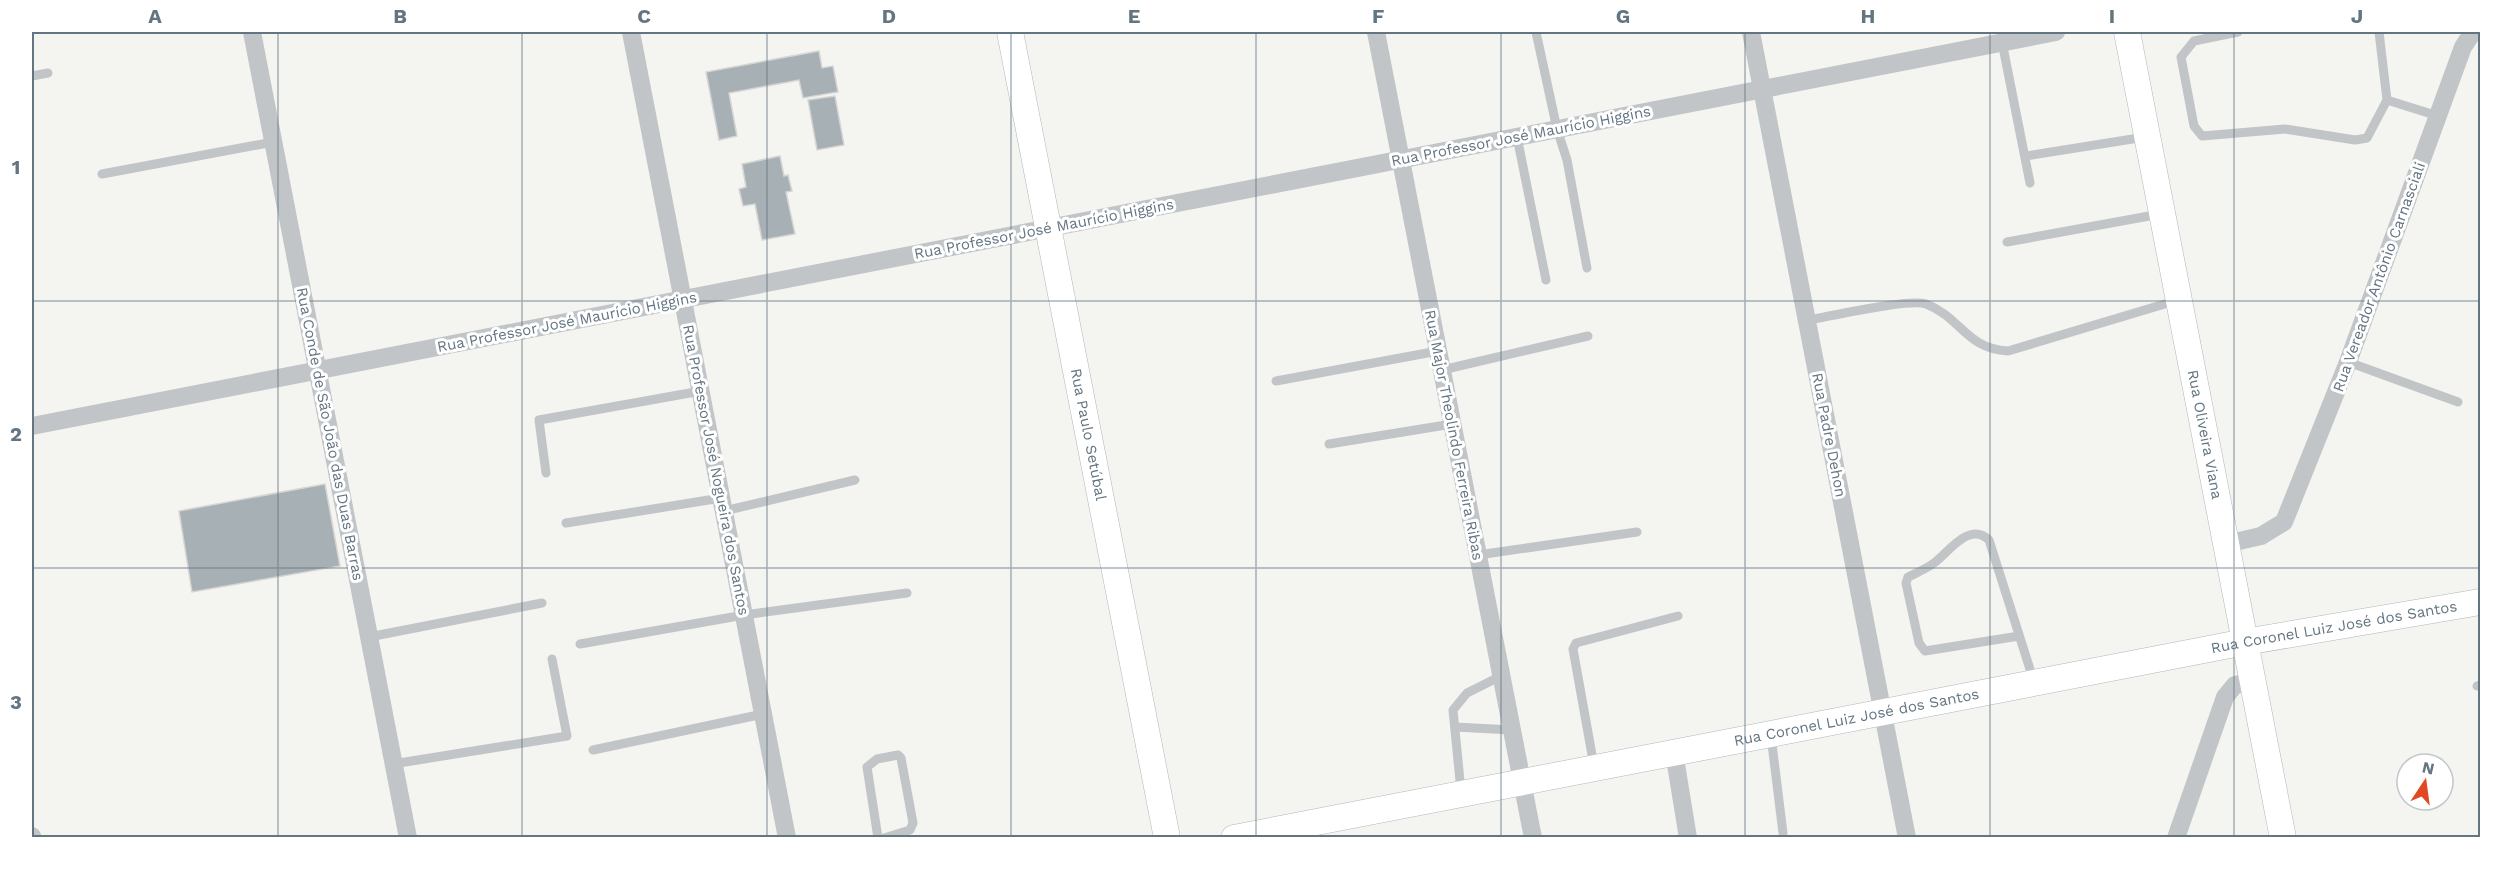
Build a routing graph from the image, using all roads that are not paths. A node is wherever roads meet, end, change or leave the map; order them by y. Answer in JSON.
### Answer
{"nodes":[{"id":1,"x":252,"y":32,"type":"edge"},
{"id":2,"x":631,"y":32,"type":"edge"},
{"id":3,"x":1010,"y":32,"type":"edge"},
{"id":4,"x":1376,"y":32,"type":"edge"},
{"id":5,"x":1536,"y":32,"type":"edge"},
{"id":6,"x":1751,"y":32,"type":"edge"},
{"id":7,"x":2056,"y":32,"type":"edge"},
{"id":8,"x":2127,"y":32,"type":"edge"},
{"id":9,"x":2238,"y":32,"type":"edge"},
{"id":10,"x":2379,"y":32,"type":"edge"},
{"id":11,"x":2473,"y":32,"type":"edge"},
{"id":12,"x":2002,"y":42,"type":"junction"},
{"id":13,"x":48,"y":72,"type":"dead end"},
{"id":14,"x":32,"y":76,"type":"edge"},
{"id":15,"x":1762,"y":89,"type":"junction"},
{"id":16,"x":2387,"y":100,"type":"junction"},
{"id":17,"x":2438,"y":116,"type":"junction"},
{"id":18,"x":1557,"y":129,"type":"junction"},
{"id":19,"x":1517,"y":136,"type":"junction"},
{"id":20,"x":2147,"y":136,"type":"junction"},
{"id":21,"x":273,"y":142,"type":"junction"},
{"id":22,"x":2026,"y":156,"type":"junction"},
{"id":23,"x":1401,"y":159,"type":"junction"},
{"id":24,"x":102,"y":174,"type":"dead end"},
{"id":25,"x":2030,"y":183,"type":"dead end"},
{"id":26,"x":2162,"y":214,"type":"junction"},
{"id":27,"x":1048,"y":228,"type":"junction"},
{"id":28,"x":2007,"y":242,"type":"dead end"},
{"id":29,"x":1587,"y":268,"type":"dead end"},
{"id":30,"x":1546,"y":280,"type":"dead end"},
{"id":31,"x":683,"y":299,"type":"junction"},
{"id":32,"x":2179,"y":300,"type":"junction"},
{"id":33,"x":1807,"y":320,"type":"junction"},
{"id":34,"x":1588,"y":336,"type":"dead end"},
{"id":35,"x":1438,"y":351,"type":"junction"},
{"id":36,"x":2348,"y":363,"type":"junction"},
{"id":37,"x":1442,"y":369,"type":"junction"},
{"id":38,"x":317,"y":370,"type":"junction"},
{"id":39,"x":1276,"y":381,"type":"dead end"},
{"id":40,"x":700,"y":392,"type":"junction"},
{"id":41,"x":2458,"y":402,"type":"dead end"},
{"id":42,"x":1452,"y":424,"type":"junction"},
{"id":43,"x":32,"y":426,"type":"edge"},
{"id":44,"x":1329,"y":444,"type":"dead end"},
{"id":45,"x":546,"y":473,"type":"dead end"},
{"id":46,"x":855,"y":480,"type":"dead end"},
{"id":47,"x":722,"y":504,"type":"junction"},
{"id":48,"x":566,"y":523,"type":"dead end"},
{"id":49,"x":1637,"y":532,"type":"dead end"},
{"id":50,"x":2226,"y":544,"type":"junction"},
{"id":51,"x":1478,"y":555,"type":"junction"},
{"id":52,"x":907,"y":593,"type":"dead end"},
{"id":53,"x":2481,"y":602,"type":"edge"},
{"id":54,"x":542,"y":603,"type":"dead end"},
{"id":55,"x":744,"y":615,"type":"junction"},
{"id":56,"x":1678,"y":616,"type":"dead end"},
{"id":57,"x":2019,"y":636,"type":"junction"},
{"id":58,"x":369,"y":638,"type":"junction"},
{"id":59,"x":2245,"y":642,"type":"junction"},
{"id":60,"x":580,"y":644,"type":"dead end"},
{"id":61,"x":552,"y":659,"type":"dead end"},
{"id":62,"x":1501,"y":676,"type":"junction"},
{"id":63,"x":2253,"y":681,"type":"junction"},
{"id":64,"x":2034,"y":683,"type":"junction"},
{"id":65,"x":1882,"y":712,"type":"junction"},
{"id":66,"x":763,"y":714,"type":"junction"},
{"id":67,"x":1455,"y":727,"type":"junction"},
{"id":68,"x":1512,"y":730,"type":"junction"},
{"id":69,"x":1771,"y":734,"type":"junction"},
{"id":70,"x":593,"y":750,"type":"dead end"},
{"id":71,"x":1674,"y":752,"type":"junction"},
{"id":72,"x":393,"y":764,"type":"junction"},
{"id":73,"x":1594,"y":768,"type":"junction"},
{"id":74,"x":1522,"y":782,"type":"junction"},
{"id":75,"x":1461,"y":794,"type":"junction"},
{"id":76,"x":1783,"y":832,"type":"dead end"},
{"id":77,"x":408,"y":837,"type":"edge"},
{"id":78,"x":787,"y":837,"type":"edge"},
{"id":79,"x":878,"y":837,"type":"edge"},
{"id":80,"x":884,"y":837,"type":"edge"},
{"id":81,"x":1167,"y":837,"type":"edge"},
{"id":82,"x":1234,"y":837,"type":"edge"},
{"id":83,"x":1533,"y":837,"type":"edge"},
{"id":84,"x":1688,"y":837,"type":"edge"},
{"id":85,"x":1907,"y":837,"type":"edge"},
{"id":86,"x":2176,"y":837,"type":"edge"},
{"id":87,"x":2283,"y":837,"type":"edge"}],
"edges":[{"from":1,"to":21,"type":"street","name":"Rua Conde de São João das Duas Barras"},
{"from":2,"to":31,"type":"street","name":"Rua Professor José Nogueira dos Santos"},
{"from":3,"to":27,"type":"main road","name":"Rua Paulo Setúbal"},
{"from":4,"to":23,"type":"street","name":"Rua Major Theolindo Ferreira Ribas"},
{"from":5,"to":18,"type":"lane"},
{"from":6,"to":15,"type":"street","name":"Rua Padre Dehon"},
{"from":7,"to":12,"type":"street","name":"Rua Professor José Maurício Higgins"},
{"from":8,"to":20,"type":"main road","name":"Rua Oliveira Viana"},
{"from":9,"to":16,"type":"lane"},
{"from":10,"to":16,"type":"lane"},
{"from":11,"to":17,"type":"street","name":"Rua Vereador Antônio Carnasciali"},
{"from":12,"to":15,"type":"street","name":"Rua Professor José Maurício Higgins"},
{"from":12,"to":22,"type":"lane"},
{"from":13,"to":14,"type":"lane"},
{"from":15,"to":18,"type":"street","name":"Rua Professor José Maurício Higgins"},
{"from":15,"to":33,"type":"street","name":"Rua Padre Dehon"},
{"from":16,"to":17,"type":"lane"},
{"from":17,"to":36,"type":"street","name":"Rua Vereador Antônio Carnasciali"},
{"from":18,"to":19,"type":"street","name":"Rua Professor José Maurício Higgins"},
{"from":18,"to":29,"type":"lane"},
{"from":19,"to":23,"type":"street","name":"Rua Professor José Maurício Higgins"},
{"from":19,"to":30,"type":"lane"},
{"from":20,"to":22,"type":"lane"},
{"from":20,"to":26,"type":"main road","name":"Rua Oliveira Viana"},
{"from":21,"to":24,"type":"lane"},
{"from":21,"to":38,"type":"street","name":"Rua Conde de São João das Duas Barras"},
{"from":22,"to":25,"type":"lane"},
{"from":23,"to":27,"type":"street","name":"Rua Professor José Maurício Higgins"},
{"from":23,"to":35,"type":"street","name":"Rua Major Theolindo Ferreira Ribas"},
{"from":26,"to":28,"type":"lane"},
{"from":26,"to":32,"type":"main road","name":"Rua Oliveira Viana"},
{"from":27,"to":31,"type":"street","name":"Rua Professor José Maurício Higgins"},
{"from":27,"to":81,"type":"main road","name":"Rua Paulo Setúbal"},
{"from":31,"to":38,"type":"street","name":"Rua Professor José Maurício Higgins"},
{"from":31,"to":40,"type":"street","name":"Rua Professor José Nogueira dos Santos"},
{"from":32,"to":33,"type":"lane"},
{"from":32,"to":50,"type":"main road","name":"Rua Oliveira Viana"},
{"from":33,"to":65,"type":"street","name":"Rua Padre Dehon"},
{"from":34,"to":37,"type":"lane"},
{"from":35,"to":37,"type":"street","name":"Rua Major Theolindo Ferreira Ribas"},
{"from":35,"to":39,"type":"lane"},
{"from":36,"to":41,"type":"lane"},
{"from":36,"to":50,"type":"street","name":"Rua Vereador Antônio Carnasciali"},
{"from":37,"to":42,"type":"street","name":"Rua Major Theolindo Ferreira Ribas"},
{"from":38,"to":43,"type":"street","name":"Rua Professor José Maurício Higgins"},
{"from":38,"to":58,"type":"street","name":"Rua Conde de São João das Duas Barras"},
{"from":40,"to":45,"type":"lane"},
{"from":40,"to":47,"type":"street","name":"Rua Professor José Nogueira dos Santos"},
{"from":42,"to":44,"type":"lane"},
{"from":42,"to":51,"type":"street","name":"Rua Major Theolindo Ferreira Ribas"},
{"from":46,"to":47,"type":"lane"},
{"from":47,"to":48,"type":"lane"},
{"from":47,"to":55,"type":"street","name":"Rua Professor José Nogueira dos Santos"},
{"from":49,"to":51,"type":"lane"},
{"from":50,"to":59,"type":"main road","name":"Rua Oliveira Viana"},
{"from":51,"to":62,"type":"street","name":"Rua Major Theolindo Ferreira Ribas"},
{"from":52,"to":55,"type":"lane"},
{"from":53,"to":59,"type":"main road","name":"Rua Coronel Luiz José dos Santos"},
{"from":54,"to":58,"type":"lane"},
{"from":55,"to":60,"type":"lane"},
{"from":55,"to":66,"type":"street","name":"Rua Professor José Nogueira dos Santos"},
{"from":56,"to":73,"type":"lane"},
{"from":57,"to":57,"type":"lane"},
{"from":57,"to":64,"type":"lane"},
{"from":58,"to":72,"type":"street","name":"Rua Conde de São João das Duas Barras"},
{"from":59,"to":63,"type":"main road","name":"Rua Oliveira Viana"},
{"from":59,"to":64,"type":"main road","name":"Rua Coronel Luiz José dos Santos"},
{"from":61,"to":72,"type":"lane"},
{"from":62,"to":67,"type":"lane"},
{"from":62,"to":68,"type":"street","name":"Rua Major Theolindo Ferreira Ribas"},
{"from":63,"to":86,"type":"street"},
{"from":63,"to":87,"type":"main road","name":"Rua Oliveira Viana"},
{"from":64,"to":65,"type":"main road","name":"Rua Coronel Luiz José dos Santos"},
{"from":65,"to":69,"type":"main road","name":"Rua Coronel Luiz José dos Santos"},
{"from":65,"to":85,"type":"street","name":"Rua Padre Dehon"},
{"from":66,"to":70,"type":"lane"},
{"from":66,"to":78,"type":"street","name":"Rua Professor José Nogueira dos Santos"},
{"from":67,"to":68,"type":"lane"},
{"from":67,"to":75,"type":"lane"},
{"from":68,"to":74,"type":"street","name":"Rua Major Theolindo Ferreira Ribas"},
{"from":69,"to":71,"type":"main road","name":"Rua Coronel Luiz José dos Santos"},
{"from":69,"to":76,"type":"lane"},
{"from":71,"to":73,"type":"main road","name":"Rua Coronel Luiz José dos Santos"},
{"from":71,"to":84,"type":"street"},
{"from":72,"to":77,"type":"street","name":"Rua Conde de São João das Duas Barras"},
{"from":73,"to":74,"type":"main road","name":"Rua Coronel Luiz José dos Santos"},
{"from":74,"to":75,"type":"main road","name":"Rua Coronel Luiz José dos Santos"},
{"from":74,"to":83,"type":"street","name":"Rua Major Theolindo Ferreira Ribas"},
{"from":75,"to":82,"type":"main road","name":"Rua Coronel Luiz José dos Santos"},
{"from":79,"to":80,"type":"lane"}]}
